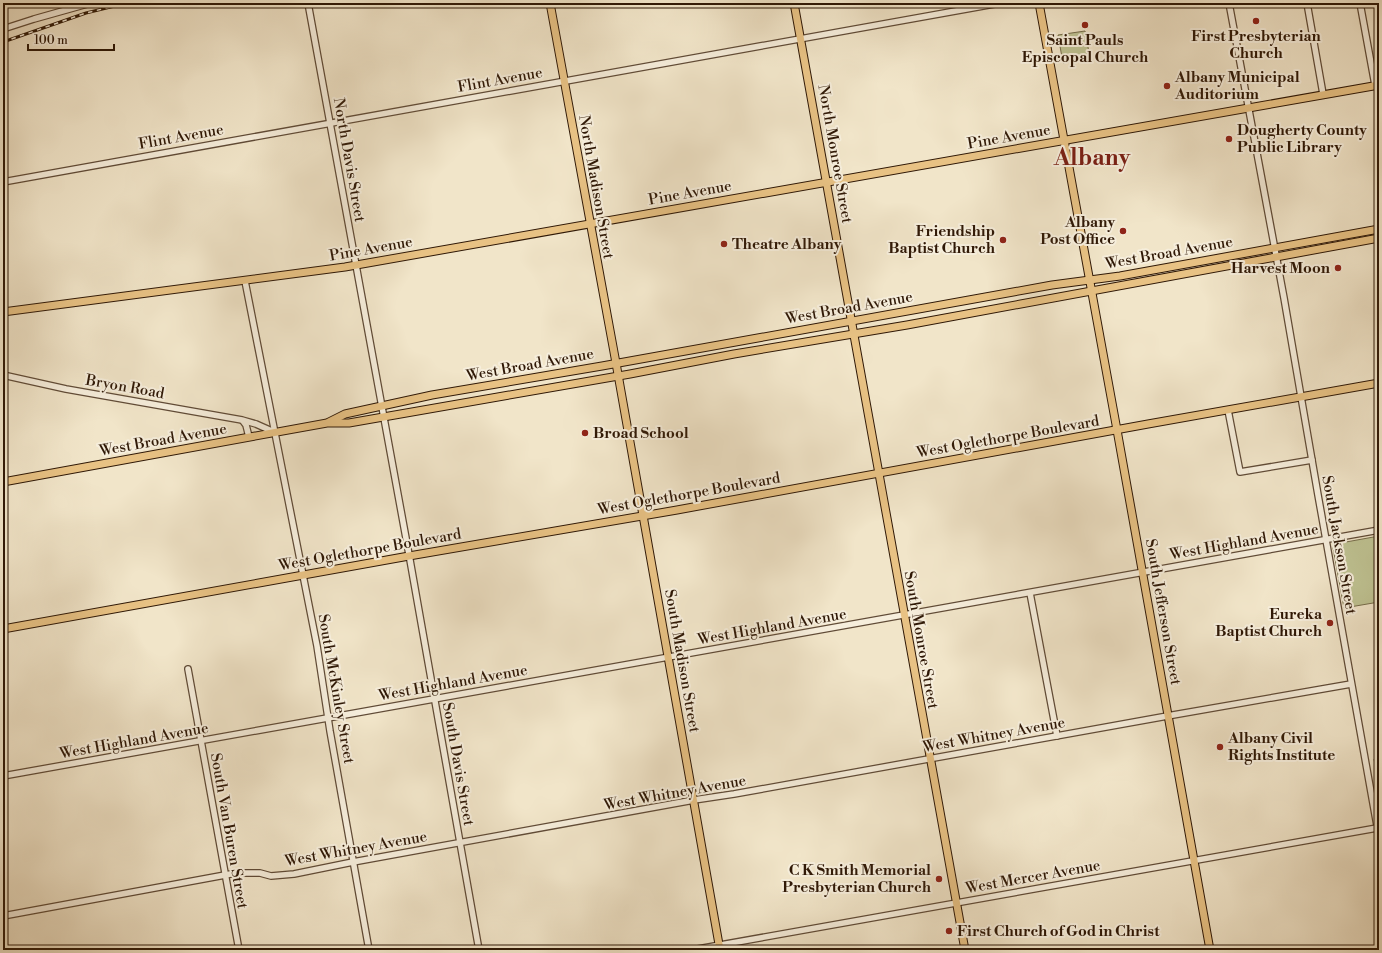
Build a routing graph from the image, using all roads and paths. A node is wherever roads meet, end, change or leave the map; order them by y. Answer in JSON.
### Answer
{"nodes":[{"id":1,"x":90,"y":3,"type":"edge"},
{"id":2,"x":308,"y":3,"type":"edge"},
{"id":3,"x":550,"y":3,"type":"edge"},
{"id":4,"x":794,"y":3,"type":"edge"},
{"id":5,"x":1000,"y":3,"type":"edge"},
{"id":6,"x":1039,"y":3,"type":"edge"},
{"id":7,"x":1229,"y":3,"type":"edge"},
{"id":8,"x":1307,"y":3,"type":"edge"},
{"id":9,"x":1360,"y":3,"type":"edge"},
{"id":10,"x":3,"y":29,"type":"edge"},
{"id":11,"x":800,"y":39,"type":"junction"},
{"id":12,"x":564,"y":81,"type":"junction"},
{"id":13,"x":1377,"y":85,"type":"edge"},
{"id":14,"x":1323,"y":94,"type":"junction"},
{"id":15,"x":1249,"y":108,"type":"junction"},
{"id":16,"x":329,"y":123,"type":"junction"},
{"id":17,"x":1064,"y":140,"type":"junction"},
{"id":18,"x":3,"y":182,"type":"edge"},
{"id":19,"x":827,"y":182,"type":"junction"},
{"id":20,"x":590,"y":223,"type":"junction"},
{"id":21,"x":1379,"y":228,"type":"edge"},
{"id":22,"x":1379,"y":238,"type":"edge"},
{"id":23,"x":1275,"y":247,"type":"junction"},
{"id":24,"x":1276,"y":256,"type":"junction"},
{"id":25,"x":355,"y":265,"type":"junction"},
{"id":26,"x":1089,"y":279,"type":"junction"},
{"id":27,"x":245,"y":281,"type":"junction"},
{"id":28,"x":1091,"y":291,"type":"junction"},
{"id":29,"x":3,"y":312,"type":"edge"},
{"id":30,"x":852,"y":320,"type":"junction"},
{"id":31,"x":854,"y":334,"type":"junction"},
{"id":32,"x":616,"y":363,"type":"junction"},
{"id":33,"x":3,"y":376,"type":"edge"},
{"id":34,"x":618,"y":376,"type":"junction"},
{"id":35,"x":1379,"y":383,"type":"edge"},
{"id":36,"x":1300,"y":397,"type":"junction"},
{"id":37,"x":382,"y":406,"type":"junction"},
{"id":38,"x":1228,"y":410,"type":"junction"},
{"id":39,"x":383,"y":417,"type":"junction"},
{"id":40,"x":242,"y":420,"type":"junction"},
{"id":41,"x":327,"y":423,"type":"junction"},
{"id":42,"x":1117,"y":430,"type":"junction"},
{"id":43,"x":275,"y":432,"type":"junction"},
{"id":44,"x":249,"y":437,"type":"junction"},
{"id":45,"x":1312,"y":460,"type":"junction"},
{"id":46,"x":878,"y":473,"type":"junction"},
{"id":47,"x":3,"y":482,"type":"edge"},
{"id":48,"x":643,"y":515,"type":"junction"},
{"id":49,"x":1379,"y":530,"type":"edge"},
{"id":50,"x":1326,"y":539,"type":"junction"},
{"id":51,"x":409,"y":556,"type":"junction"},
{"id":52,"x":1142,"y":573,"type":"junction"},
{"id":53,"x":303,"y":575,"type":"junction"},
{"id":54,"x":1030,"y":593,"type":"junction"},
{"id":55,"x":904,"y":615,"type":"junction"},
{"id":56,"x":3,"y":629,"type":"edge"},
{"id":57,"x":668,"y":657,"type":"junction"},
{"id":58,"x":188,"y":669,"type":"dead end"},
{"id":59,"x":1351,"y":684,"type":"junction"},
{"id":60,"x":434,"y":699,"type":"junction"},
{"id":61,"x":1168,"y":716,"type":"junction"},
{"id":62,"x":328,"y":718,"type":"junction"},
{"id":63,"x":1057,"y":736,"type":"junction"},
{"id":64,"x":200,"y":742,"type":"junction"},
{"id":65,"x":930,"y":759,"type":"junction"},
{"id":66,"x":3,"y":776,"type":"edge"},
{"id":67,"x":694,"y":800,"type":"junction"},
{"id":68,"x":1377,"y":828,"type":"junction"},
{"id":69,"x":1379,"y":837,"type":"edge"},
{"id":70,"x":460,"y":842,"type":"junction"},
{"id":71,"x":1193,"y":860,"type":"junction"},
{"id":72,"x":353,"y":862,"type":"junction"},
{"id":73,"x":225,"y":876,"type":"junction"},
{"id":74,"x":956,"y":903,"type":"junction"},
{"id":75,"x":3,"y":916,"type":"edge"},
{"id":76,"x":720,"y":947,"type":"edge"},
{"id":77,"x":238,"y":950,"type":"edge"},
{"id":78,"x":369,"y":950,"type":"edge"},
{"id":79,"x":479,"y":950,"type":"edge"},
{"id":80,"x":692,"y":950,"type":"edge"},
{"id":81,"x":965,"y":950,"type":"edge"},
{"id":82,"x":1210,"y":950,"type":"edge"}],
"edges":[{"from":1,"to":10,"type":"street"},
{"from":2,"to":16,"type":"street","name":"North Davis Street"},
{"from":3,"to":12,"type":"main road","name":"North Madison Street"},
{"from":4,"to":11,"type":"main road","name":"North Monroe Street"},
{"from":5,"to":11,"type":"street","name":"Flint Avenue"},
{"from":6,"to":17,"type":"main road","name":"South Jefferson Street"},
{"from":7,"to":15,"type":"street","name":"South Jackson Street"},
{"from":8,"to":14,"type":"street"},
{"from":9,"to":13,"type":"street"},
{"from":11,"to":12,"type":"street","name":"Flint Avenue"},
{"from":11,"to":19,"type":"main road","name":"North Monroe Street"},
{"from":12,"to":16,"type":"street","name":"Flint Avenue"},
{"from":12,"to":20,"type":"main road","name":"North Madison Street"},
{"from":13,"to":14,"type":"main road","name":"Pine Avenue"},
{"from":14,"to":15,"type":"main road","name":"Pine Avenue"},
{"from":15,"to":17,"type":"main road","name":"Pine Avenue"},
{"from":15,"to":23,"type":"street","name":"South Jackson Street"},
{"from":16,"to":18,"type":"street","name":"Flint Avenue"},
{"from":16,"to":25,"type":"street","name":"North Davis Street"},
{"from":17,"to":19,"type":"main road","name":"Pine Avenue"},
{"from":17,"to":26,"type":"main road","name":"South Jefferson Street"},
{"from":19,"to":20,"type":"main road","name":"Pine Avenue"},
{"from":19,"to":30,"type":"main road","name":"North Monroe Street"},
{"from":20,"to":25,"type":"main road","name":"Pine Avenue"},
{"from":20,"to":32,"type":"main road","name":"North Madison Street"},
{"from":21,"to":23,"type":"main road","name":"West Broad Avenue"},
{"from":22,"to":24,"type":"main road","name":"West Broad Avenue"},
{"from":23,"to":24,"type":"street","name":"South Jackson Street"},
{"from":23,"to":26,"type":"main road","name":"West Broad Avenue"},
{"from":24,"to":28,"type":"main road","name":"West Broad Avenue"},
{"from":24,"to":36,"type":"street","name":"South Jackson Street"},
{"from":25,"to":27,"type":"main road","name":"Pine Avenue"},
{"from":25,"to":37,"type":"street","name":"North Davis Street"},
{"from":26,"to":28,"type":"main road","name":"South Jefferson Street"},
{"from":26,"to":30,"type":"main road","name":"West Broad Avenue"},
{"from":27,"to":29,"type":"main road","name":"Pine Avenue"},
{"from":27,"to":43,"type":"street","name":"South McKinley Street"},
{"from":28,"to":31,"type":"main road","name":"West Broad Avenue"},
{"from":28,"to":42,"type":"main road","name":"South Jefferson Street"},
{"from":30,"to":31,"type":"main road","name":"North Monroe Street"},
{"from":30,"to":32,"type":"main road","name":"West Broad Avenue"},
{"from":31,"to":34,"type":"main road","name":"West Broad Avenue"},
{"from":31,"to":46,"type":"main road","name":"South Monroe Street"},
{"from":32,"to":34,"type":"main road","name":"North Madison Street"},
{"from":32,"to":37,"type":"main road","name":"West Broad Avenue"},
{"from":33,"to":40,"type":"street","name":"Bryon Road"},
{"from":34,"to":39,"type":"main road","name":"West Broad Avenue"},
{"from":34,"to":48,"type":"main road","name":"South Madison Street"},
{"from":35,"to":36,"type":"main road","name":"West Oglethorpe Boulevard"},
{"from":36,"to":38,"type":"main road","name":"West Oglethorpe Boulevard"},
{"from":36,"to":45,"type":"street","name":"South Jackson Street"},
{"from":37,"to":39,"type":"street","name":"North Davis Street"},
{"from":37,"to":41,"type":"main road","name":"West Broad Avenue"},
{"from":38,"to":42,"type":"main road","name":"West Oglethorpe Boulevard"},
{"from":38,"to":45,"type":"street"},
{"from":39,"to":41,"type":"main road","name":"West Broad Avenue"},
{"from":39,"to":51,"type":"street","name":"South Davis Street"},
{"from":40,"to":43,"type":"street","name":"Bryon Road"},
{"from":40,"to":44,"type":"street"},
{"from":41,"to":43,"type":"main road","name":"West Broad Avenue"},
{"from":42,"to":46,"type":"main road","name":"West Oglethorpe Boulevard"},
{"from":42,"to":52,"type":"main road","name":"South Jefferson Street"},
{"from":43,"to":44,"type":"main road","name":"West Broad Avenue"},
{"from":43,"to":53,"type":"street","name":"South McKinley Street"},
{"from":44,"to":47,"type":"main road","name":"West Broad Avenue"},
{"from":45,"to":50,"type":"street","name":"South Jackson Street"},
{"from":46,"to":48,"type":"main road","name":"West Oglethorpe Boulevard"},
{"from":46,"to":55,"type":"main road","name":"South Monroe Street"},
{"from":48,"to":51,"type":"main road","name":"West Oglethorpe Boulevard"},
{"from":48,"to":57,"type":"main road","name":"South Madison Street"},
{"from":49,"to":50,"type":"street","name":"West Highland Avenue"},
{"from":50,"to":52,"type":"street","name":"West Highland Avenue"},
{"from":50,"to":59,"type":"street","name":"South Jackson Street"},
{"from":51,"to":53,"type":"main road","name":"West Oglethorpe Boulevard"},
{"from":51,"to":60,"type":"street","name":"South Davis Street"},
{"from":52,"to":54,"type":"street","name":"West Highland Avenue"},
{"from":52,"to":61,"type":"main road","name":"South Jefferson Street"},
{"from":53,"to":56,"type":"main road","name":"West Oglethorpe Boulevard"},
{"from":53,"to":62,"type":"street","name":"South McKinley Street"},
{"from":54,"to":55,"type":"street","name":"West Highland Avenue"},
{"from":54,"to":63,"type":"street"},
{"from":55,"to":57,"type":"street","name":"West Highland Avenue"},
{"from":55,"to":65,"type":"main road","name":"South Monroe Street"},
{"from":57,"to":60,"type":"street","name":"West Highland Avenue"},
{"from":57,"to":67,"type":"main road","name":"South Madison Street"},
{"from":58,"to":64,"type":"street","name":"South Van Buren Street"},
{"from":59,"to":61,"type":"street","name":"West Whitney Avenue"},
{"from":59,"to":68,"type":"street","name":"South Jackson Street"},
{"from":60,"to":62,"type":"street","name":"West Highland Avenue"},
{"from":60,"to":70,"type":"street","name":"South Davis Street"},
{"from":61,"to":63,"type":"street","name":"West Whitney Avenue"},
{"from":61,"to":71,"type":"main road","name":"South Jefferson Street"},
{"from":62,"to":64,"type":"street","name":"West Highland Avenue"},
{"from":62,"to":72,"type":"street","name":"South McKinley Street"},
{"from":63,"to":65,"type":"street","name":"West Whitney Avenue"},
{"from":64,"to":66,"type":"street","name":"West Highland Avenue"},
{"from":64,"to":73,"type":"street","name":"South Van Buren Street"},
{"from":65,"to":67,"type":"street","name":"West Whitney Avenue"},
{"from":65,"to":74,"type":"main road","name":"South Monroe Street"},
{"from":67,"to":70,"type":"street","name":"West Whitney Avenue"},
{"from":67,"to":76,"type":"main road","name":"South Madison Street"},
{"from":68,"to":69,"type":"street","name":"South Jackson Street"},
{"from":68,"to":71,"type":"street","name":"West Mercer Avenue"},
{"from":70,"to":72,"type":"street","name":"West Whitney Avenue"},
{"from":70,"to":79,"type":"street","name":"South Davis Street"},
{"from":71,"to":74,"type":"street","name":"West Mercer Avenue"},
{"from":71,"to":82,"type":"main road","name":"South Jefferson Street"},
{"from":72,"to":73,"type":"street","name":"West Whitney Avenue"},
{"from":72,"to":78,"type":"street","name":"South McKinley Street"},
{"from":73,"to":75,"type":"street","name":"West Whitney Avenue"},
{"from":73,"to":77,"type":"street","name":"South Van Buren Street"},
{"from":74,"to":76,"type":"street","name":"West Mercer Avenue"},
{"from":74,"to":81,"type":"main road","name":"South Monroe Street"},
{"from":76,"to":80,"type":"street","name":"West Mercer Avenue"}]}
